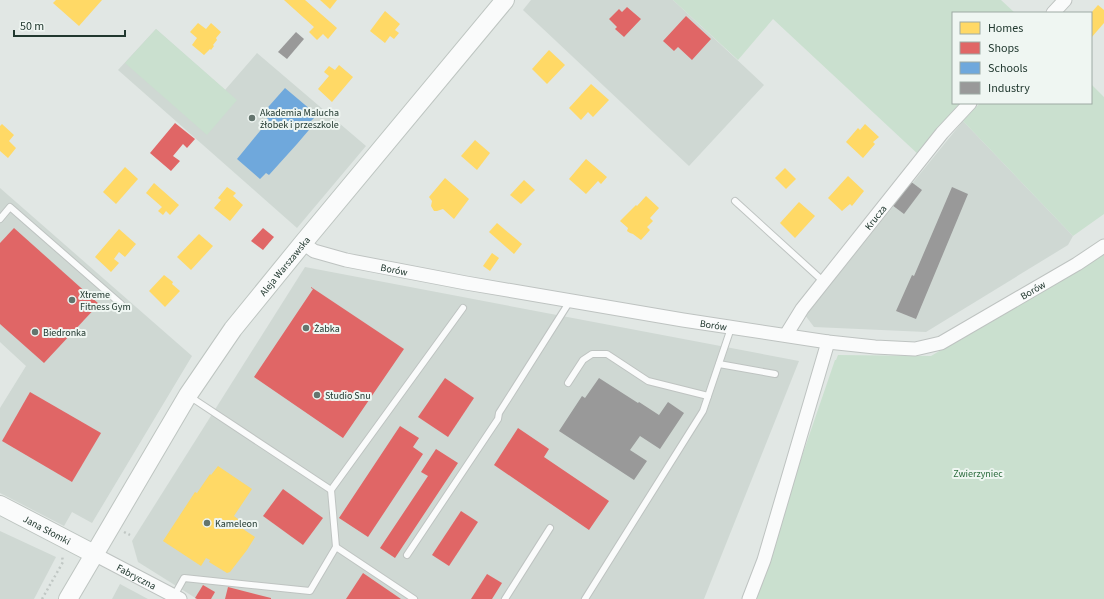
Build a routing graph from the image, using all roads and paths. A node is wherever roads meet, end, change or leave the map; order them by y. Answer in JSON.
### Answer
{"nodes":[{"id":1,"x":505,"y":0,"type":"edge"},
{"id":2,"x":1065,"y":0,"type":"edge"},
{"id":3,"x":1054,"y":12,"type":"edge"},
{"id":4,"x":969,"y":104,"type":"edge"},
{"id":5,"x":735,"y":201,"type":"dead end"},
{"id":6,"x":0,"y":219,"type":"edge"},
{"id":7,"x":303,"y":244,"type":"junction"},
{"id":8,"x":1104,"y":246,"type":"edge"},
{"id":9,"x":824,"y":282,"type":"junction"},
{"id":10,"x":570,"y":301,"type":"junction"},
{"id":11,"x":121,"y":304,"type":"dead end"},
{"id":12,"x":463,"y":308,"type":"dead end"},
{"id":13,"x":731,"y":328,"type":"junction"},
{"id":14,"x":786,"y":335,"type":"junction"},
{"id":15,"x":828,"y":342,"type":"junction"},
{"id":16,"x":719,"y":364,"type":"junction"},
{"id":17,"x":775,"y":374,"type":"dead end"},
{"id":18,"x":568,"y":383,"type":"dead end"},
{"id":19,"x":188,"y":395,"type":"junction"},
{"id":20,"x":708,"y":396,"type":"junction"},
{"id":21,"x":332,"y":490,"type":"junction"},
{"id":22,"x":0,"y":505,"type":"edge"},
{"id":23,"x":550,"y":528,"type":"dead end"},
{"id":24,"x":336,"y":547,"type":"junction"},
{"id":25,"x":62,"y":551,"type":"dead end"},
{"id":26,"x":94,"y":554,"type":"junction"},
{"id":27,"x":408,"y":555,"type":"dead end"},
{"id":28,"x":177,"y":598,"type":"edge"},
{"id":29,"x":42,"y":599,"type":"edge"},
{"id":30,"x":68,"y":599,"type":"edge"},
{"id":31,"x":414,"y":599,"type":"edge"},
{"id":32,"x":505,"y":599,"type":"edge"},
{"id":33,"x":585,"y":599,"type":"edge"},
{"id":34,"x":749,"y":599,"type":"edge"}],
"edges":[{"from":1,"to":7,"type":"street","name":"Aleja Warszawska"},
{"from":2,"to":3,"type":"street"},
{"from":4,"to":9,"type":"street","name":"Krucza"},
{"from":5,"to":9,"type":"lane"},
{"from":6,"to":11,"type":"lane"},
{"from":7,"to":10,"type":"street","name":"Borów"},
{"from":7,"to":19,"type":"street","name":"Aleja Warszawska"},
{"from":8,"to":15,"type":"street","name":"Borów"},
{"from":9,"to":14,"type":"street","name":"Krucza"},
{"from":10,"to":13,"type":"street","name":"Borów"},
{"from":10,"to":27,"type":"lane"},
{"from":12,"to":21,"type":"lane"},
{"from":13,"to":14,"type":"street","name":"Borów"},
{"from":13,"to":16,"type":"lane"},
{"from":14,"to":15,"type":"street","name":"Borów"},
{"from":15,"to":34,"type":"street"},
{"from":16,"to":17,"type":"lane"},
{"from":16,"to":20,"type":"lane"},
{"from":18,"to":20,"type":"lane"},
{"from":19,"to":21,"type":"lane"},
{"from":19,"to":26,"type":"street","name":"Aleja Warszawska"},
{"from":20,"to":33,"type":"lane"},
{"from":21,"to":24,"type":"lane"},
{"from":22,"to":26,"type":"street","name":"Jana Słomki"},
{"from":23,"to":32,"type":"lane"},
{"from":24,"to":28,"type":"lane"},
{"from":24,"to":31,"type":"lane"},
{"from":25,"to":29,"type":"path"},
{"from":26,"to":28,"type":"street","name":"Fabryczna"},
{"from":26,"to":30,"type":"street","name":"Aleja Warszawska"}]}
